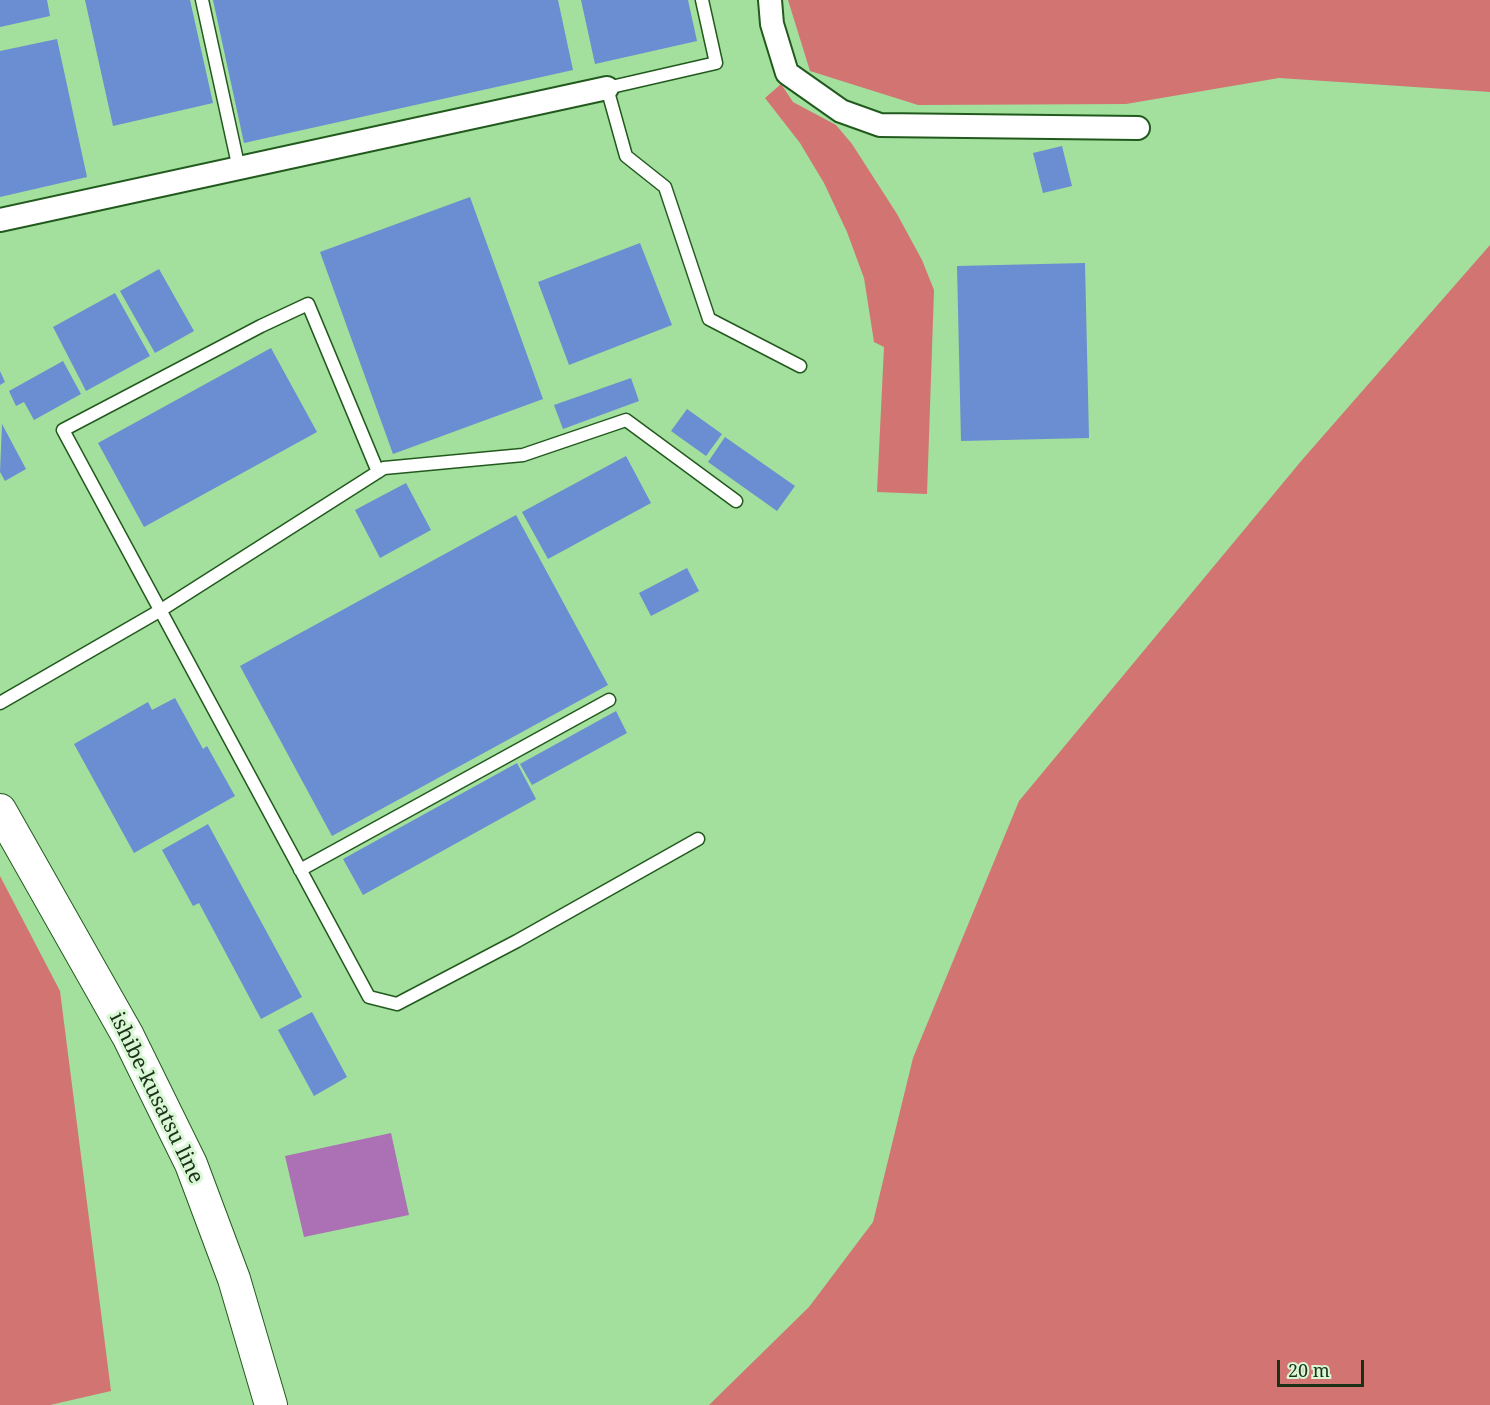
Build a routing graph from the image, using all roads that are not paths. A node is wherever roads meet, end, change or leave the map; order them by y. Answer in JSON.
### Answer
{"nodes":[{"id":1,"x":202,"y":0,"type":"edge"},
{"id":2,"x":702,"y":0,"type":"edge"},
{"id":3,"x":770,"y":0,"type":"edge"},
{"id":4,"x":607,"y":88,"type":"junction"},
{"id":5,"x":1138,"y":128,"type":"dead end"},
{"id":6,"x":239,"y":169,"type":"junction"},
{"id":7,"x":0,"y":220,"type":"edge"},
{"id":8,"x":800,"y":366,"type":"dead end"},
{"id":9,"x":378,"y":472,"type":"junction"},
{"id":10,"x":736,"y":501,"type":"dead end"},
{"id":11,"x":160,"y":610,"type":"junction"},
{"id":12,"x":609,"y":700,"type":"dead end"},
{"id":13,"x":0,"y":703,"type":"edge"},
{"id":14,"x":0,"y":810,"type":"edge"},
{"id":15,"x":698,"y":838,"type":"dead end"},
{"id":16,"x":300,"y":870,"type":"junction"},
{"id":17,"x":271,"y":1405,"type":"edge"}],
"edges":[{"from":1,"to":6,"type":"lane"},
{"from":2,"to":4,"type":"lane"},
{"from":3,"to":5,"type":"street"},
{"from":4,"to":6,"type":"street"},
{"from":4,"to":8,"type":"lane"},
{"from":6,"to":7,"type":"street"},
{"from":9,"to":10,"type":"lane"},
{"from":9,"to":11,"type":"lane"},
{"from":9,"to":11,"type":"lane"},
{"from":11,"to":13,"type":"lane"},
{"from":11,"to":16,"type":"lane"},
{"from":12,"to":16,"type":"lane"},
{"from":14,"to":17,"type":"main road","name":"ishibe-kusatsu line"},
{"from":15,"to":16,"type":"lane"}]}
